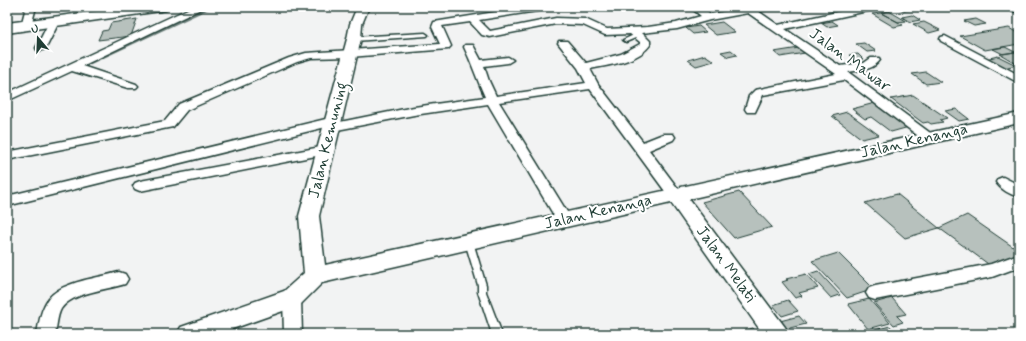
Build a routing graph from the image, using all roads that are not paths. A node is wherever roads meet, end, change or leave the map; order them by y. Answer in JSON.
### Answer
{"nodes":[{"id":1,"x":31,"y":7,"type":"edge"},
{"id":2,"x":161,"y":7,"type":"edge"},
{"id":3,"x":200,"y":7,"type":"edge"},
{"id":4,"x":363,"y":7,"type":"edge"},
{"id":5,"x":545,"y":7,"type":"edge"},
{"id":6,"x":695,"y":7,"type":"edge"},
{"id":7,"x":767,"y":7,"type":"edge"},
{"id":8,"x":872,"y":7,"type":"edge"},
{"id":9,"x":1015,"y":7,"type":"edge"},
{"id":10,"x":144,"y":8,"type":"edge"},
{"id":11,"x":1019,"y":9,"type":"edge"},
{"id":12,"x":750,"y":10,"type":"junction"},
{"id":13,"x":709,"y":17,"type":"junction"},
{"id":14,"x":473,"y":19,"type":"junction"},
{"id":15,"x":556,"y":21,"type":"junction"},
{"id":16,"x":54,"y":22,"type":"junction"},
{"id":17,"x":26,"y":26,"type":"junction"},
{"id":18,"x":7,"y":28,"type":"edge"},
{"id":19,"x":776,"y":28,"type":"junction"},
{"id":20,"x":636,"y":33,"type":"junction"},
{"id":21,"x":425,"y":35,"type":"dead end"},
{"id":22,"x":945,"y":39,"type":"dead end"},
{"id":23,"x":626,"y":40,"type":"dead end"},
{"id":24,"x":563,"y":43,"type":"dead end"},
{"id":25,"x":352,"y":47,"type":"junction"},
{"id":26,"x":41,"y":48,"type":"dead end"},
{"id":27,"x":469,"y":48,"type":"dead end"},
{"id":28,"x":508,"y":60,"type":"dead end"},
{"id":29,"x":875,"y":60,"type":"dead end"},
{"id":30,"x":478,"y":64,"type":"junction"},
{"id":31,"x":583,"y":67,"type":"junction"},
{"id":32,"x":79,"y":69,"type":"junction"},
{"id":33,"x":842,"y":73,"type":"junction"},
{"id":34,"x":1019,"y":80,"type":"edge"},
{"id":35,"x":593,"y":85,"type":"junction"},
{"id":36,"x":132,"y":86,"type":"dead end"},
{"id":37,"x":15,"y":95,"type":"edge"},
{"id":38,"x":492,"y":100,"type":"junction"},
{"id":39,"x":750,"y":109,"type":"dead end"},
{"id":40,"x":1017,"y":120,"type":"edge"},
{"id":41,"x":333,"y":124,"type":"junction"},
{"id":42,"x":668,"y":138,"type":"dead end"},
{"id":43,"x":930,"y":138,"type":"junction"},
{"id":44,"x":641,"y":148,"type":"junction"},
{"id":45,"x":326,"y":150,"type":"junction"},
{"id":46,"x":7,"y":156,"type":"edge"},
{"id":47,"x":1003,"y":182,"type":"dead end"},
{"id":48,"x":140,"y":186,"type":"dead end"},
{"id":49,"x":1019,"y":192,"type":"edge"},
{"id":50,"x":675,"y":194,"type":"junction"},
{"id":51,"x":7,"y":201,"type":"edge"},
{"id":52,"x":564,"y":220,"type":"junction"},
{"id":53,"x":470,"y":242,"type":"junction"},
{"id":54,"x":1019,"y":260,"type":"edge"},
{"id":55,"x":315,"y":276,"type":"junction"},
{"id":56,"x":119,"y":279,"type":"dead end"},
{"id":57,"x":875,"y":293,"type":"dead end"},
{"id":58,"x":292,"y":298,"type":"junction"},
{"id":59,"x":46,"y":334,"type":"edge"},
{"id":60,"x":189,"y":334,"type":"edge"},
{"id":61,"x":293,"y":334,"type":"edge"},
{"id":62,"x":496,"y":334,"type":"edge"},
{"id":63,"x":777,"y":334,"type":"edge"}],
"edges":[{"from":1,"to":17,"type":"street"},
{"from":2,"to":10,"type":"main road"},
{"from":3,"to":32,"type":"street"},
{"from":4,"to":25,"type":"street","name":"Jalan Kemuning"},
{"from":5,"to":14,"type":"street"},
{"from":5,"to":15,"type":"street"},
{"from":6,"to":13,"type":"street"},
{"from":7,"to":12,"type":"street"},
{"from":8,"to":19,"type":"street"},
{"from":9,"to":11,"type":"street"},
{"from":10,"to":16,"type":"main road"},
{"from":12,"to":13,"type":"street"},
{"from":12,"to":19,"type":"street","name":"Jalan Mawar"},
{"from":13,"to":20,"type":"street"},
{"from":14,"to":15,"type":"street"},
{"from":14,"to":25,"type":"street"},
{"from":15,"to":20,"type":"street"},
{"from":16,"to":17,"type":"main road"},
{"from":16,"to":26,"type":"street"},
{"from":17,"to":18,"type":"main road"},
{"from":19,"to":33,"type":"street","name":"Jalan Mawar"},
{"from":20,"to":23,"type":"lane"},
{"from":20,"to":31,"type":"street"},
{"from":21,"to":25,"type":"lane"},
{"from":22,"to":34,"type":"street"},
{"from":24,"to":31,"type":"street"},
{"from":25,"to":41,"type":"street","name":"Jalan Kemuning"},
{"from":25,"to":46,"type":"street"},
{"from":27,"to":30,"type":"street"},
{"from":28,"to":30,"type":"street"},
{"from":29,"to":33,"type":"street"},
{"from":30,"to":38,"type":"street"},
{"from":31,"to":35,"type":"street"},
{"from":32,"to":36,"type":"street"},
{"from":32,"to":37,"type":"street"},
{"from":33,"to":39,"type":"street"},
{"from":33,"to":43,"type":"street","name":"Jalan Mawar"},
{"from":35,"to":38,"type":"street"},
{"from":35,"to":44,"type":"street"},
{"from":38,"to":41,"type":"street"},
{"from":38,"to":52,"type":"street"},
{"from":40,"to":43,"type":"street","name":"Jalan Kenanga"},
{"from":41,"to":45,"type":"street","name":"Jalan Kemuning"},
{"from":41,"to":51,"type":"street"},
{"from":42,"to":44,"type":"street"},
{"from":43,"to":50,"type":"street","name":"Jalan Kenanga"},
{"from":44,"to":50,"type":"street"},
{"from":45,"to":48,"type":"street"},
{"from":45,"to":55,"type":"street","name":"Jalan Kemuning"},
{"from":47,"to":49,"type":"street"},
{"from":50,"to":52,"type":"street","name":"Jalan Kenanga"},
{"from":50,"to":63,"type":"street","name":"Jalan Melati"},
{"from":52,"to":53,"type":"street","name":"Jalan Kenanga"},
{"from":53,"to":55,"type":"street","name":"Jalan Kenanga"},
{"from":53,"to":62,"type":"lane"},
{"from":54,"to":57,"type":"street"},
{"from":55,"to":58,"type":"street"},
{"from":56,"to":59,"type":"street"},
{"from":58,"to":60,"type":"street"},
{"from":58,"to":61,"type":"street"}]}
